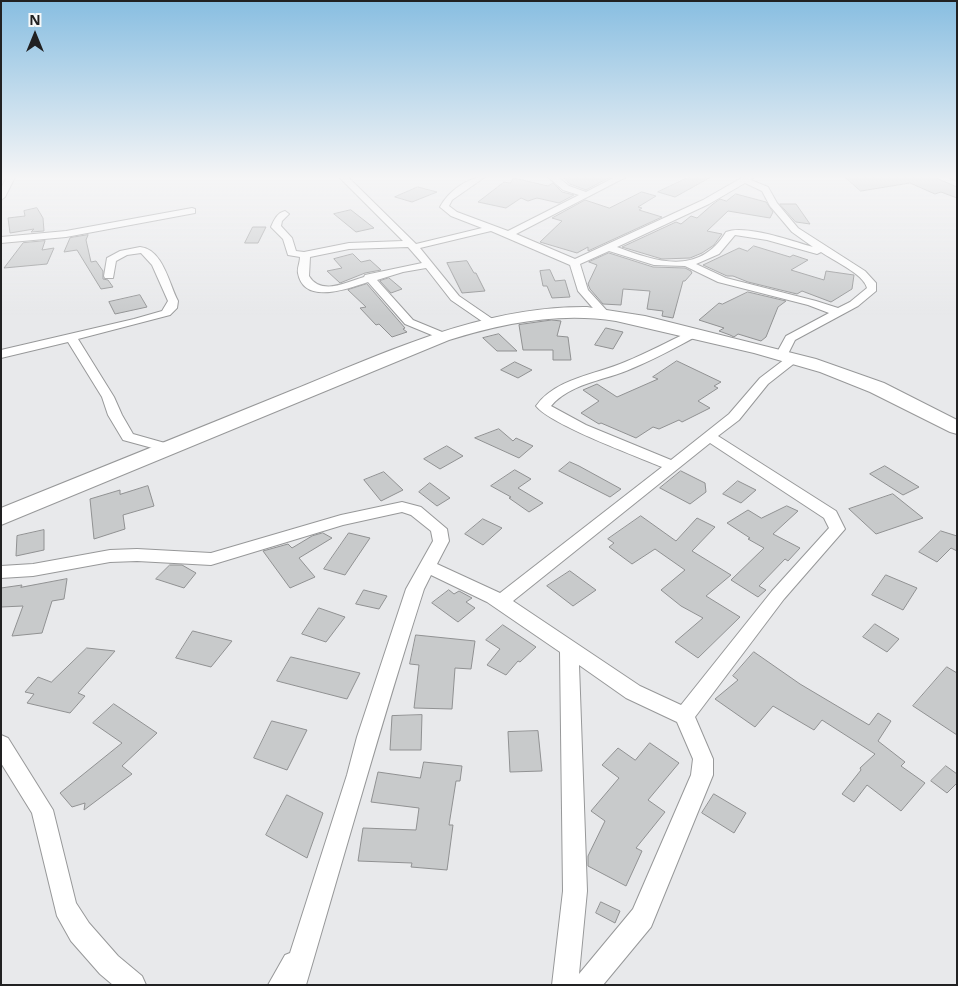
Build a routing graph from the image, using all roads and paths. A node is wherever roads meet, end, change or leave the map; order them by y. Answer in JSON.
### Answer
{"nodes":[{"id":1,"x":126,"y":223,"type":"edge"},
{"id":2,"x":277,"y":223,"type":"edge"},
{"id":3,"x":391,"y":223,"type":"edge"},
{"id":4,"x":478,"y":223,"type":"edge"},
{"id":5,"x":530,"y":223,"type":"edge"},
{"id":6,"x":660,"y":223,"type":"edge"},
{"id":7,"x":789,"y":223,"type":"edge"},
{"id":8,"x":492,"y":228,"type":"junction"},
{"id":9,"x":795,"y":230,"type":"junction"},
{"id":10,"x":508,"y":234,"type":"junction"},
{"id":11,"x":1,"y":241,"type":"edge"},
{"id":12,"x":795,"y":244,"type":"junction"},
{"id":13,"x":412,"y":246,"type":"junction"},
{"id":14,"x":1,"y":247,"type":"edge"},
{"id":15,"x":608,"y":247,"type":"junction"},
{"id":16,"x":304,"y":255,"type":"junction"},
{"id":17,"x":830,"y":255,"type":"junction"},
{"id":18,"x":575,"y":264,"type":"junction"},
{"id":19,"x":688,"y":264,"type":"junction"},
{"id":20,"x":429,"y":265,"type":"junction"},
{"id":21,"x":110,"y":276,"type":"dead end"},
{"id":22,"x":369,"y":278,"type":"junction"},
{"id":23,"x":838,"y":312,"type":"junction"},
{"id":24,"x":603,"y":313,"type":"junction"},
{"id":25,"x":490,"y":322,"type":"junction"},
{"id":26,"x":695,"y":333,"type":"junction"},
{"id":27,"x":443,"y":336,"type":"junction"},
{"id":28,"x":71,"y":338,"type":"junction"},
{"id":29,"x":1,"y":354,"type":"edge"},
{"id":30,"x":787,"y":357,"type":"junction"},
{"id":31,"x":957,"y":428,"type":"edge"},
{"id":32,"x":708,"y":436,"type":"junction"},
{"id":33,"x":167,"y":448,"type":"junction"},
{"id":34,"x":671,"y":465,"type":"junction"},
{"id":35,"x":3,"y":518,"type":"edge"},
{"id":36,"x":427,"y":566,"type":"junction"},
{"id":37,"x":1,"y":572,"type":"edge"},
{"id":38,"x":500,"y":602,"type":"junction"},
{"id":39,"x":569,"y":649,"type":"junction"},
{"id":40,"x":684,"y":716,"type":"junction"},
{"id":41,"x":1,"y":744,"type":"edge"},
{"id":42,"x":304,"y":950,"type":"junction"},
{"id":43,"x":133,"y":985,"type":"edge"},
{"id":44,"x":280,"y":985,"type":"edge"},
{"id":45,"x":293,"y":985,"type":"edge"},
{"id":46,"x":565,"y":985,"type":"edge"},
{"id":47,"x":586,"y":985,"type":"edge"}],
"edges":[{"from":1,"to":11,"type":"street"},
{"from":2,"to":16,"type":"street"},
{"from":3,"to":13,"type":"street"},
{"from":4,"to":8,"type":"street"},
{"from":5,"to":10,"type":"street"},
{"from":6,"to":15,"type":"street"},
{"from":7,"to":9,"type":"street"},
{"from":8,"to":10,"type":"street"},
{"from":8,"to":13,"type":"street"},
{"from":9,"to":12,"type":"street"},
{"from":9,"to":17,"type":"street"},
{"from":10,"to":18,"type":"street"},
{"from":11,"to":14,"type":"street"},
{"from":12,"to":17,"type":"street"},
{"from":12,"to":19,"type":"street"},
{"from":13,"to":16,"type":"street"},
{"from":13,"to":20,"type":"street"},
{"from":15,"to":18,"type":"street"},
{"from":15,"to":19,"type":"street"},
{"from":16,"to":22,"type":"street"},
{"from":17,"to":23,"type":"street"},
{"from":18,"to":24,"type":"street"},
{"from":19,"to":23,"type":"street"},
{"from":20,"to":22,"type":"street"},
{"from":20,"to":25,"type":"street"},
{"from":21,"to":28,"type":"street"},
{"from":22,"to":27,"type":"street"},
{"from":23,"to":30,"type":"street"},
{"from":24,"to":25,"type":"main road"},
{"from":24,"to":26,"type":"main road"},
{"from":25,"to":27,"type":"main road"},
{"from":26,"to":30,"type":"main road"},
{"from":26,"to":34,"type":"street"},
{"from":27,"to":33,"type":"main road"},
{"from":28,"to":29,"type":"street"},
{"from":28,"to":33,"type":"street"},
{"from":30,"to":31,"type":"main road"},
{"from":30,"to":32,"type":"street"},
{"from":32,"to":34,"type":"street"},
{"from":32,"to":40,"type":"street"},
{"from":33,"to":35,"type":"main road"},
{"from":34,"to":38,"type":"street"},
{"from":36,"to":37,"type":"street"},
{"from":36,"to":38,"type":"street"},
{"from":36,"to":42,"type":"street"},
{"from":38,"to":39,"type":"street"},
{"from":39,"to":40,"type":"street"},
{"from":39,"to":46,"type":"street"},
{"from":40,"to":47,"type":"street"},
{"from":41,"to":43,"type":"street"},
{"from":42,"to":44,"type":"street"},
{"from":42,"to":45,"type":"street"}]}
